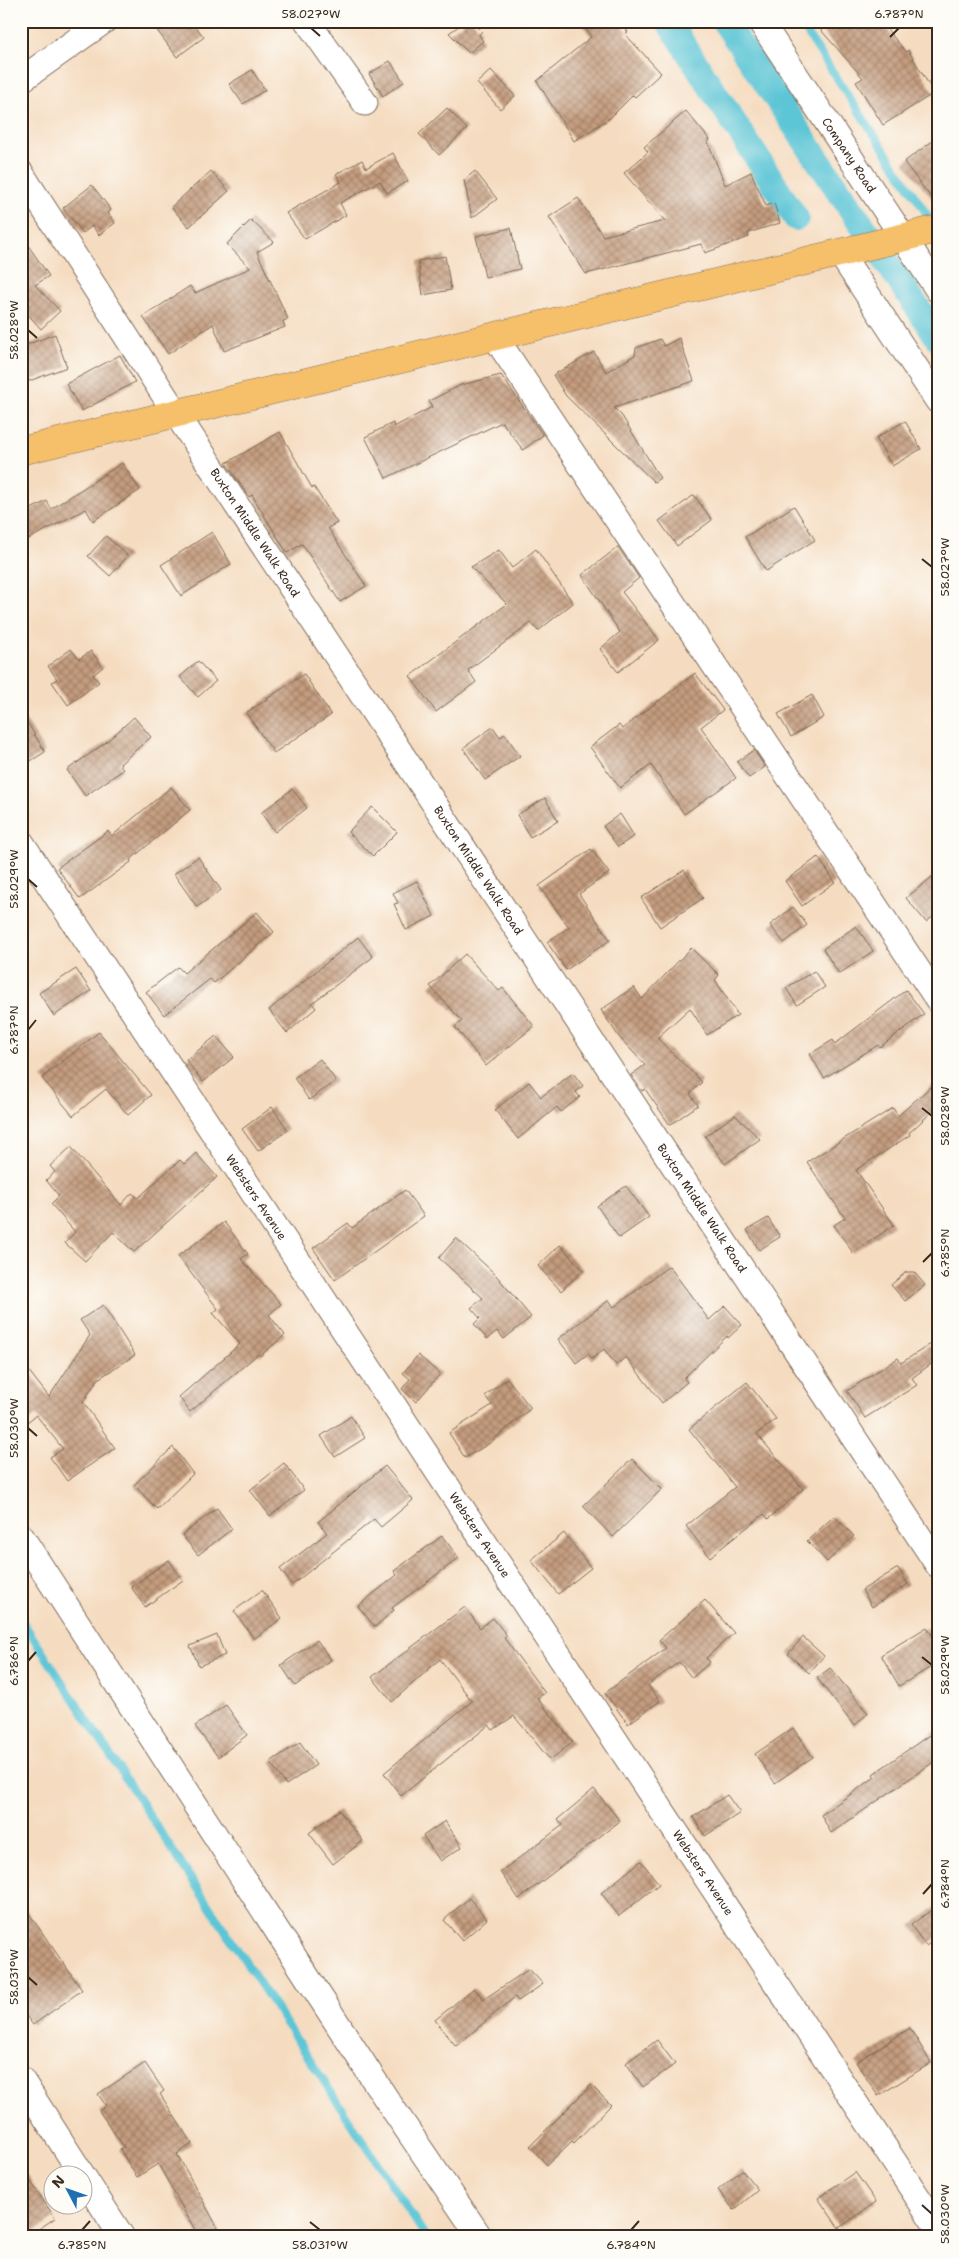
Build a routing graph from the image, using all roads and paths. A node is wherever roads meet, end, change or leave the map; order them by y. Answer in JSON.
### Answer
{"nodes":[{"id":1,"x":104,"y":21,"type":"edge"},
{"id":2,"x":307,"y":21,"type":"edge"},
{"id":3,"x":760,"y":21,"type":"edge"},
{"id":4,"x":21,"y":80,"type":"edge"},
{"id":5,"x":365,"y":104,"type":"dead end"},
{"id":6,"x":21,"y":174,"type":"edge"},
{"id":7,"x":938,"y":229,"type":"edge"},
{"id":8,"x":903,"y":237,"type":"junction"},
{"id":9,"x":840,"y":253,"type":"junction"},
{"id":10,"x":938,"y":290,"type":"edge"},
{"id":11,"x":495,"y":337,"type":"junction"},
{"id":12,"x":938,"y":401,"type":"edge"},
{"id":13,"x":177,"y":415,"type":"junction"},
{"id":14,"x":21,"y":451,"type":"edge"},
{"id":15,"x":21,"y":842,"type":"edge"},
{"id":16,"x":938,"y":1000,"type":"edge"},
{"id":17,"x":21,"y":1536,"type":"edge"},
{"id":18,"x":938,"y":1565,"type":"edge"},
{"id":19,"x":21,"y":2079,"type":"edge"},
{"id":20,"x":938,"y":2228,"type":"edge"},
{"id":21,"x":122,"y":2237,"type":"edge"},
{"id":22,"x":480,"y":2237,"type":"edge"}],
"edges":[{"from":1,"to":4,"type":"street"},
{"from":2,"to":5,"type":"street"},
{"from":3,"to":8,"type":"street","name":"Company Road"},
{"from":6,"to":13,"type":"street","name":"Buxton Middle Walk Road"},
{"from":7,"to":8,"type":"main road"},
{"from":8,"to":9,"type":"main road"},
{"from":8,"to":10,"type":"street","name":"Company Road"},
{"from":9,"to":11,"type":"main road"},
{"from":9,"to":12,"type":"street"},
{"from":11,"to":13,"type":"main road"},
{"from":11,"to":16,"type":"street"},
{"from":13,"to":14,"type":"main road"},
{"from":13,"to":18,"type":"street","name":"Buxton Middle Walk Road"},
{"from":15,"to":20,"type":"street","name":"Websters Avenue"},
{"from":17,"to":22,"type":"street"},
{"from":19,"to":21,"type":"street"}]}
